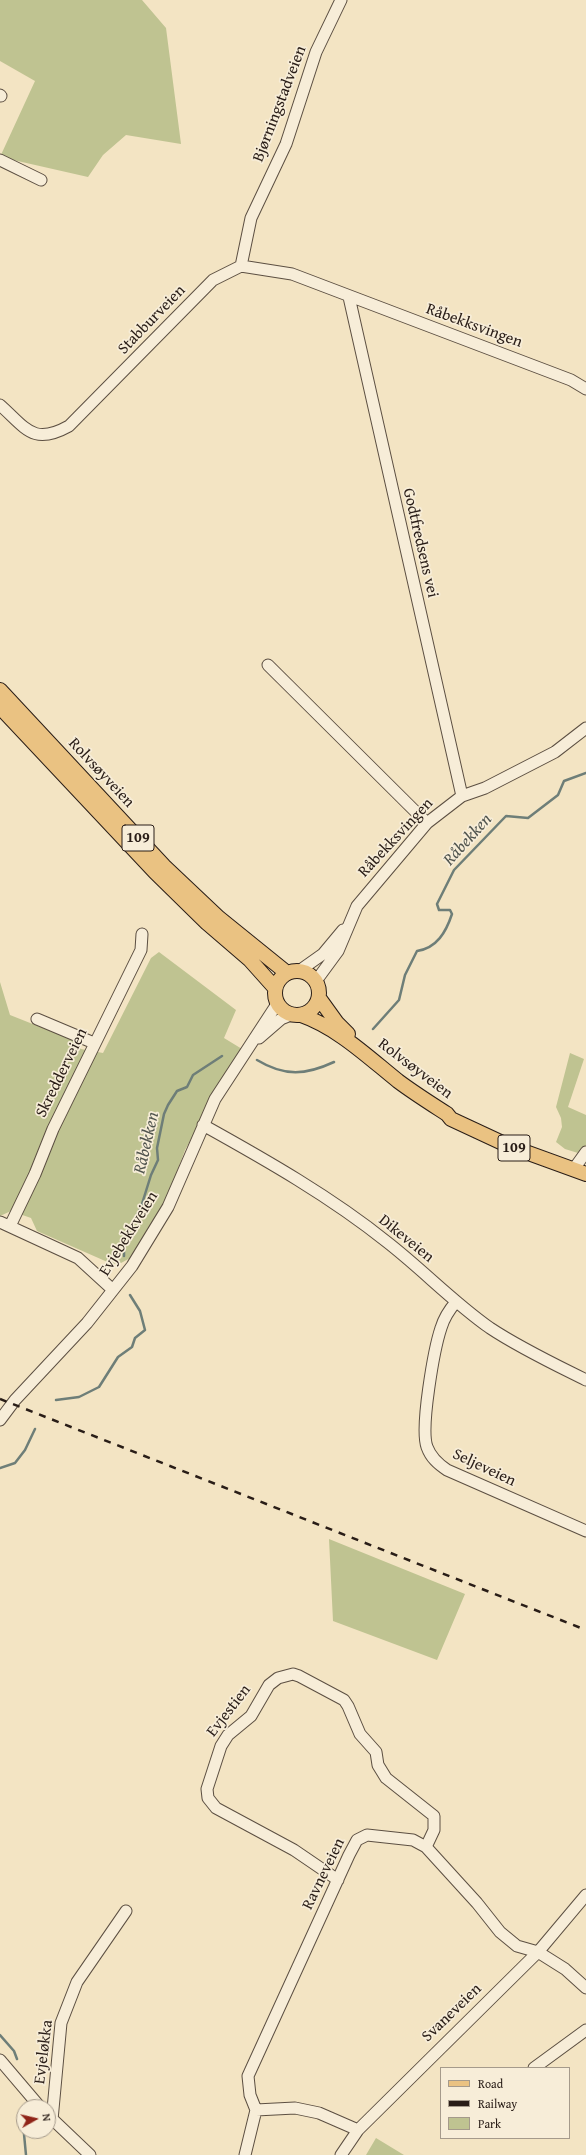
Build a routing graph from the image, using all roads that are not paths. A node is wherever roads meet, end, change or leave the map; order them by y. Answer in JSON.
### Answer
{"nodes":[{"id":1,"x":341,"y":0,"type":"edge"},
{"id":2,"x":0,"y":160,"type":"edge"},
{"id":3,"x":41,"y":180,"type":"dead end"},
{"id":4,"x":241,"y":266,"type":"junction"},
{"id":5,"x":349,"y":297,"type":"junction"},
{"id":6,"x":586,"y":388,"type":"edge"},
{"id":7,"x":0,"y":405,"type":"edge"},
{"id":8,"x":268,"y":665,"type":"dead end"},
{"id":9,"x":0,"y":690,"type":"edge"},
{"id":10,"x":0,"y":708,"type":"edge"},
{"id":11,"x":586,"y":728,"type":"edge"},
{"id":12,"x":462,"y":796,"type":"junction"},
{"id":13,"x":427,"y":823,"type":"junction"},
{"id":14,"x":348,"y":926,"type":"junction"},
{"id":15,"x":142,"y":934,"type":"dead end"},
{"id":16,"x":293,"y":972,"type":"junction"},
{"id":17,"x":316,"y":981,"type":"junction"},
{"id":18,"x":275,"y":988,"type":"junction"},
{"id":19,"x":319,"y":998,"type":"junction"},
{"id":20,"x":277,"y":1004,"type":"junction"},
{"id":21,"x":296,"y":1015,"type":"junction"},
{"id":22,"x":38,"y":1019,"type":"dead end"},
{"id":23,"x":94,"y":1043,"type":"junction"},
{"id":24,"x":252,"y":1043,"type":"junction"},
{"id":25,"x":362,"y":1051,"type":"junction"},
{"id":26,"x":203,"y":1125,"type":"junction"},
{"id":27,"x":586,"y":1152,"type":"edge"},
{"id":28,"x":582,"y":1170,"type":"edge"},
{"id":29,"x":5,"y":1224,"type":"edge"},
{"id":30,"x":113,"y":1290,"type":"junction"},
{"id":31,"x":456,"y":1302,"type":"junction"},
{"id":32,"x":586,"y":1380,"type":"edge"},
{"id":33,"x":0,"y":1420,"type":"edge"},
{"id":34,"x":586,"y":1531,"type":"edge"},
{"id":35,"x":426,"y":1847,"type":"junction"},
{"id":36,"x":338,"y":1880,"type":"junction"},
{"id":37,"x":586,"y":1895,"type":"edge"},
{"id":38,"x":126,"y":1910,"type":"dead end"},
{"id":39,"x":538,"y":1952,"type":"junction"},
{"id":40,"x":586,"y":1988,"type":"edge"},
{"id":41,"x":586,"y":2030,"type":"edge"},
{"id":42,"x":0,"y":2060,"type":"edge"},
{"id":43,"x":535,"y":2067,"type":"edge"},
{"id":44,"x":33,"y":2099,"type":"edge"},
{"id":45,"x":52,"y":2099,"type":"edge"},
{"id":46,"x":256,"y":2110,"type":"junction"},
{"id":47,"x":56,"y":2124,"type":"edge"},
{"id":48,"x":358,"y":2130,"type":"junction"},
{"id":49,"x":90,"y":2155,"type":"edge"},
{"id":50,"x":245,"y":2155,"type":"edge"},
{"id":51,"x":341,"y":2155,"type":"edge"}],
"edges":[{"from":1,"to":4,"type":"street","name":"Bjørningstadveien"},
{"from":2,"to":3,"type":"street"},
{"from":4,"to":5,"type":"street"},
{"from":4,"to":7,"type":"street","name":"Stabburveien"},
{"from":5,"to":6,"type":"street","name":"Råbekksvingen"},
{"from":5,"to":12,"type":"street","name":"Godtfredsens vei"},
{"from":8,"to":13,"type":"street"},
{"from":9,"to":16,"type":"main road","name":"Rolvsøyveien","number":"109"},
{"from":10,"to":18,"type":"main road","name":"Rolvsøyveien","number":"109"},
{"from":11,"to":12,"type":"street","name":"Råbekksvingen"},
{"from":12,"to":13,"type":"street","name":"Råbekksvingen"},
{"from":13,"to":14,"type":"street","name":"Råbekksvingen"},
{"from":14,"to":16,"type":"street","name":"Råbekksvingen"},
{"from":14,"to":17,"type":"street","name":"Råbekksvingen"},
{"from":15,"to":23,"type":"street","name":"Skredderveien"},
{"from":16,"to":17,"type":"main road","number":"109"},
{"from":16,"to":18,"type":"main road"},
{"from":17,"to":19,"type":"main road","number":"109"},
{"from":18,"to":20,"type":"main road"},
{"from":19,"to":21,"type":"main road"},
{"from":19,"to":25,"type":"main road","name":"Rolvsøyveien","number":"109"},
{"from":20,"to":21,"type":"main road","number":"109"},
{"from":20,"to":24,"type":"street","name":"Evjebekkveien"},
{"from":21,"to":24,"type":"street","name":"Evjebekkveien"},
{"from":21,"to":25,"type":"main road","name":"Rolvsøyveien","number":"109"},
{"from":22,"to":23,"type":"street"},
{"from":23,"to":29,"type":"street","name":"Skredderveien"},
{"from":24,"to":26,"type":"street","name":"Evjebekkveien"},
{"from":25,"to":28,"type":"main road","name":"Rolvsøyveien","number":"109"},
{"from":26,"to":30,"type":"street","name":"Evjebekkveien"},
{"from":26,"to":31,"type":"street","name":"Dikeveien"},
{"from":27,"to":28,"type":"street"},
{"from":29,"to":30,"type":"street"},
{"from":30,"to":33,"type":"street","name":"Evjebekkveien"},
{"from":31,"to":32,"type":"street","name":"Dikeveien"},
{"from":31,"to":34,"type":"street","name":"Seljeveien"},
{"from":35,"to":36,"type":"street","name":"Ravneveien"},
{"from":35,"to":36,"type":"street","name":"Evjestien"},
{"from":35,"to":39,"type":"street","name":"Ravneveien"},
{"from":36,"to":46,"type":"street","name":"Ravneveien"},
{"from":37,"to":39,"type":"street","name":"Svaneveien"},
{"from":38,"to":45,"type":"street","name":"Evjeløkka"},
{"from":39,"to":40,"type":"street","name":"Ravneveien"},
{"from":39,"to":48,"type":"street","name":"Svaneveien"},
{"from":41,"to":43,"type":"street"},
{"from":42,"to":44,"type":"street"},
{"from":46,"to":48,"type":"street"},
{"from":46,"to":50,"type":"street"},
{"from":47,"to":49,"type":"street"},
{"from":48,"to":51,"type":"street","name":"Svaneveien"}]}
